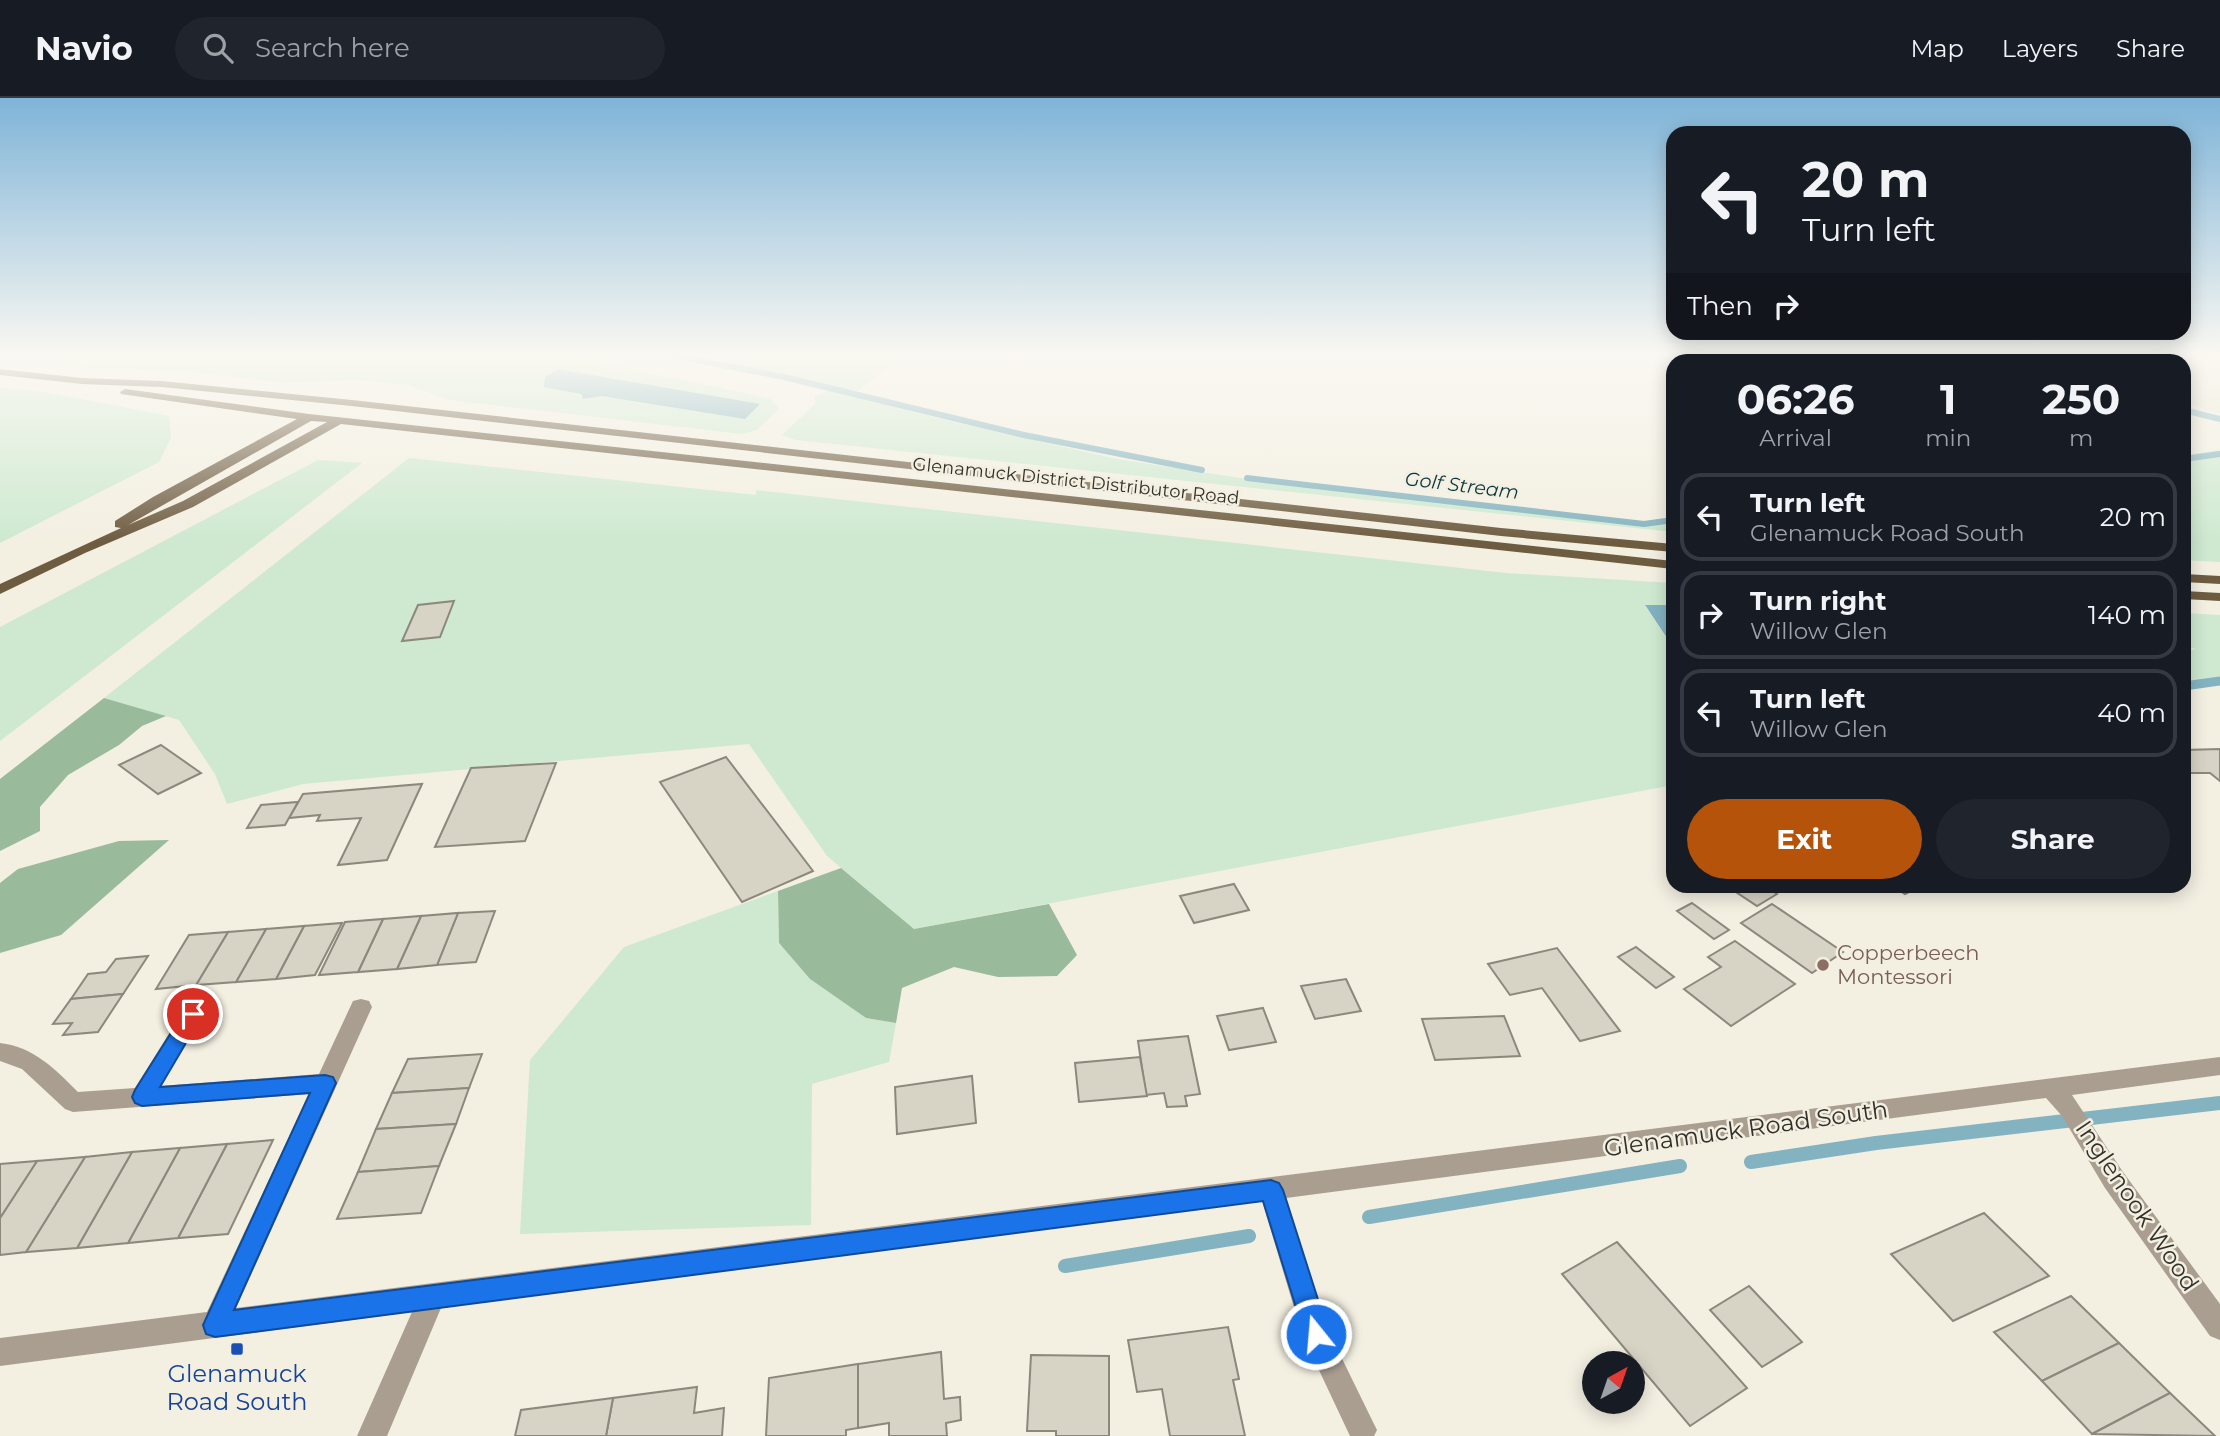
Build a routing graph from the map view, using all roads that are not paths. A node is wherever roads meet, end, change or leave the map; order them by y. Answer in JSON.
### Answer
{"nodes":[{"id":1,"x":309,"y":417,"type":"edge"},
{"id":2,"x":314,"y":417,"type":"edge"},
{"id":3,"x":344,"y":417,"type":"edge"},
{"id":4,"x":481,"y":417,"type":"edge"},
{"id":5,"x":341,"y":420,"type":"junction"},
{"id":6,"x":1666,"y":547,"type":"edge"},
{"id":7,"x":80,"y":550,"type":"junction"},
{"id":8,"x":1666,"y":564,"type":"edge"},
{"id":9,"x":2191,"y":578,"type":"edge"},
{"id":10,"x":2220,"y":580,"type":"edge"},
{"id":11,"x":0,"y":590,"type":"edge"},
{"id":12,"x":2191,"y":595,"type":"edge"},
{"id":13,"x":2220,"y":597,"type":"edge"},
{"id":14,"x":361,"y":1007,"type":"dead end"},
{"id":15,"x":193,"y":1014,"type":"dead end"},
{"id":16,"x":0,"y":1052,"type":"edge"},
{"id":17,"x":2220,"y":1066,"type":"edge"},
{"id":18,"x":325,"y":1083,"type":"junction"},
{"id":19,"x":2051,"y":1088,"type":"junction"},
{"id":20,"x":142,"y":1097,"type":"junction"},
{"id":21,"x":1271,"y":1190,"type":"junction"},
{"id":22,"x":432,"y":1298,"type":"junction"},
{"id":23,"x":215,"y":1325,"type":"junction"},
{"id":24,"x":2220,"y":1326,"type":"edge"},
{"id":25,"x":0,"y":1352,"type":"edge"},
{"id":26,"x":1362,"y":1430,"type":"dead end"},
{"id":27,"x":372,"y":1436,"type":"edge"}],
"edges":[{"from":1,"to":7,"type":"main road"},
{"from":2,"to":5,"type":"main road","name":"Glenamuck District Distributor Road"},
{"from":3,"to":5,"type":"main road"},
{"from":4,"to":6,"type":"main road","name":"Glenamuck District Distributor Road"},
{"from":5,"to":7,"type":"main road"},
{"from":5,"to":8,"type":"main road","name":"Glenamuck District Distributor Road"},
{"from":7,"to":11,"type":"main road"},
{"from":9,"to":10,"type":"main road"},
{"from":12,"to":13,"type":"main road"},
{"from":14,"to":18,"type":"street"},
{"from":15,"to":20,"type":"street"},
{"from":16,"to":20,"type":"street"},
{"from":17,"to":19,"type":"street","name":"Glenamuck Road South"},
{"from":18,"to":20,"type":"street"},
{"from":18,"to":23,"type":"street"},
{"from":19,"to":21,"type":"street","name":"Glenamuck Road South"},
{"from":19,"to":24,"type":"street","name":"Inglenook Wood"},
{"from":21,"to":22,"type":"street","name":"Glenamuck Road South"},
{"from":21,"to":26,"type":"street"},
{"from":22,"to":23,"type":"street","name":"Glenamuck Road South"},
{"from":22,"to":27,"type":"street"},
{"from":23,"to":25,"type":"street","name":"Glenamuck Road South"}]}
